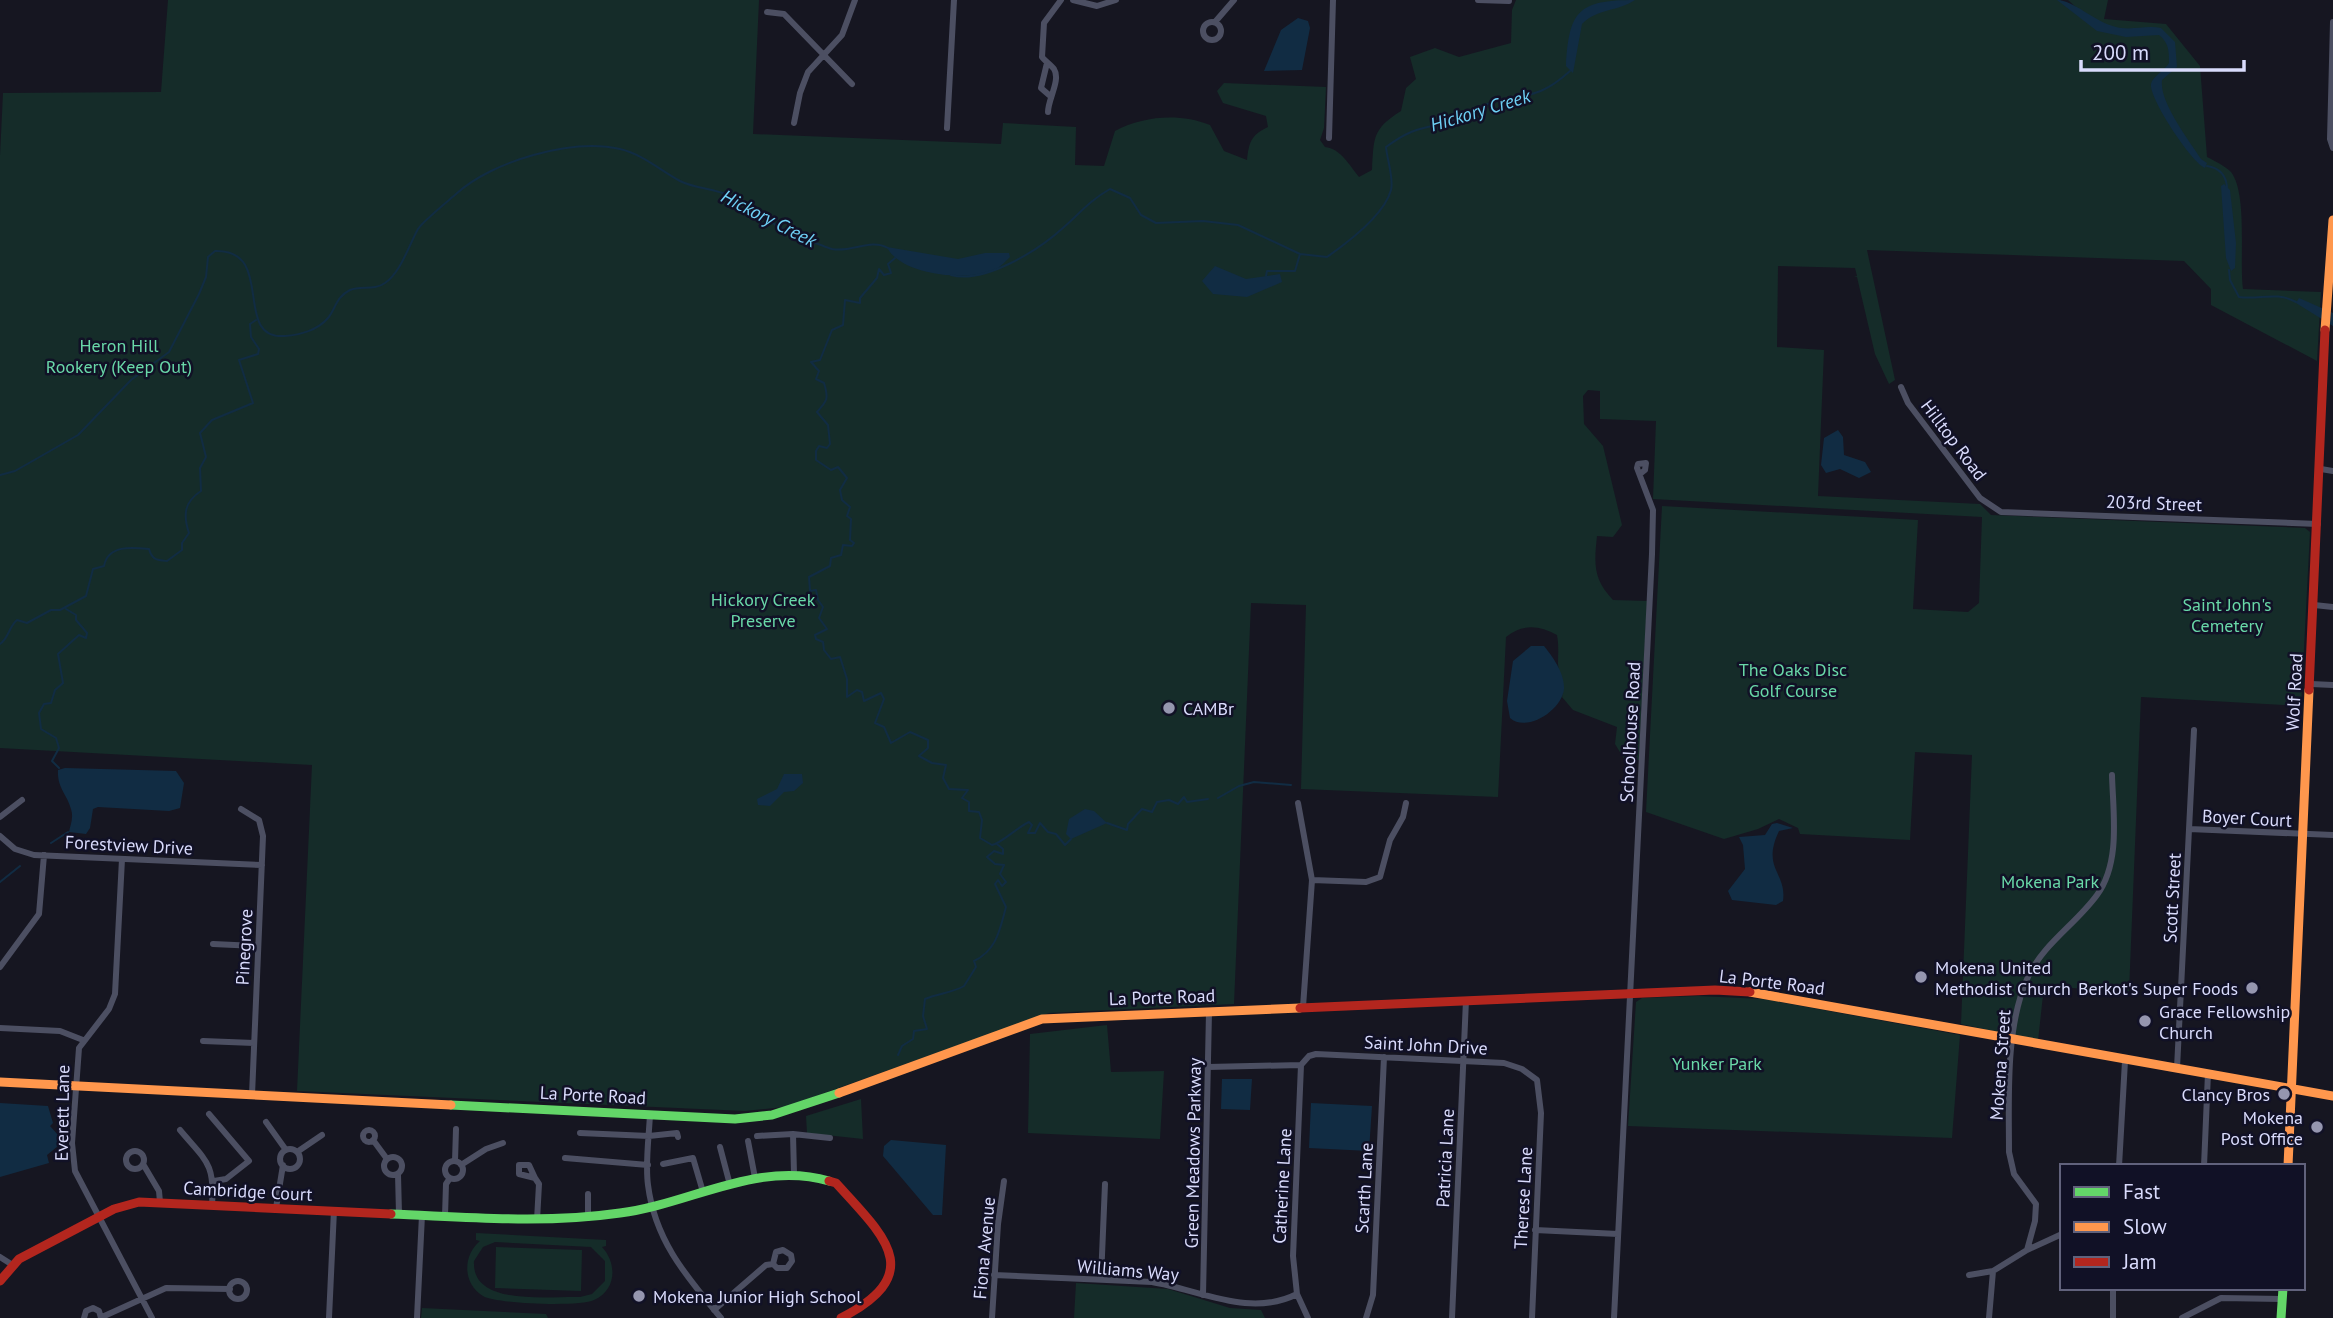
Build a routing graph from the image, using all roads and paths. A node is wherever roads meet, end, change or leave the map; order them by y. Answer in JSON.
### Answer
{"nodes":[{"id":1,"x":855,"y":0,"type":"edge"},
{"id":2,"x":954,"y":0,"type":"edge"},
{"id":3,"x":1061,"y":0,"type":"edge"},
{"id":4,"x":1073,"y":0,"type":"edge"},
{"id":5,"x":1116,"y":0,"type":"edge"},
{"id":6,"x":1234,"y":0,"type":"edge"},
{"id":7,"x":1333,"y":0,"type":"edge"},
{"id":8,"x":1478,"y":0,"type":"edge"},
{"id":9,"x":1509,"y":1,"type":"edge"},
{"id":10,"x":767,"y":12,"type":"dead end"},
{"id":11,"x":1215,"y":22,"type":"dead end"},
{"id":12,"x":2333,"y":22,"type":"edge"},
{"id":13,"x":825,"y":55,"type":"junction"},
{"id":14,"x":1047,"y":63,"type":"junction"},
{"id":15,"x":852,"y":84,"type":"dead end"},
{"id":16,"x":1049,"y":95,"type":"junction"},
{"id":17,"x":1048,"y":112,"type":"dead end"},
{"id":18,"x":794,"y":123,"type":"dead end"},
{"id":19,"x":947,"y":128,"type":"dead end"},
{"id":20,"x":1329,"y":138,"type":"dead end"},
{"id":21,"x":2333,"y":148,"type":"edge"},
{"id":22,"x":2333,"y":220,"type":"edge"},
{"id":23,"x":1901,"y":387,"type":"dead end"},
{"id":24,"x":2320,"y":469,"type":"junction"},
{"id":25,"x":2333,"y":471,"type":"edge"},
{"id":26,"x":1640,"y":474,"type":"dead end"},
{"id":27,"x":1990,"y":507,"type":"joint"},
{"id":28,"x":2318,"y":524,"type":"junction"},
{"id":29,"x":2314,"y":606,"type":"junction"},
{"id":30,"x":2333,"y":607,"type":"edge"},
{"id":31,"x":2311,"y":684,"type":"junction"},
{"id":32,"x":2333,"y":685,"type":"edge"},
{"id":33,"x":2194,"y":730,"type":"dead end"},
{"id":34,"x":2112,"y":775,"type":"dead end"},
{"id":35,"x":22,"y":800,"type":"dead end"},
{"id":36,"x":1298,"y":803,"type":"dead end"},
{"id":37,"x":1406,"y":803,"type":"dead end"},
{"id":38,"x":241,"y":809,"type":"dead end"},
{"id":39,"x":0,"y":817,"type":"edge"},
{"id":40,"x":2189,"y":829,"type":"junction"},
{"id":41,"x":2304,"y":835,"type":"junction"},
{"id":42,"x":2333,"y":835,"type":"edge"},
{"id":43,"x":0,"y":836,"type":"edge"},
{"id":44,"x":44,"y":855,"type":"junction"},
{"id":45,"x":122,"y":859,"type":"junction"},
{"id":46,"x":262,"y":865,"type":"junction"},
{"id":47,"x":1311,"y":880,"type":"junction"},
{"id":48,"x":213,"y":944,"type":"dead end"},
{"id":49,"x":258,"y":946,"type":"junction"},
{"id":50,"x":0,"y":967,"type":"edge"},
{"id":51,"x":1631,"y":993,"type":"junction"},
{"id":52,"x":1466,"y":1000,"type":"junction"},
{"id":53,"x":1303,"y":1007,"type":"junction"},
{"id":54,"x":1209,"y":1012,"type":"junction"},
{"id":55,"x":0,"y":1028,"type":"edge"},
{"id":56,"x":2013,"y":1038,"type":"junction"},
{"id":57,"x":83,"y":1040,"type":"junction"},
{"id":58,"x":203,"y":1041,"type":"dead end"},
{"id":59,"x":254,"y":1043,"type":"junction"},
{"id":60,"x":1384,"y":1057,"type":"junction"},
{"id":61,"x":1464,"y":1061,"type":"junction"},
{"id":62,"x":2125,"y":1061,"type":"junction"},
{"id":63,"x":1301,"y":1065,"type":"junction"},
{"id":64,"x":1208,"y":1067,"type":"junction"},
{"id":65,"x":2177,"y":1068,"type":"junction"},
{"id":66,"x":2208,"y":1073,"type":"junction"},
{"id":67,"x":1537,"y":1080,"type":"joint"},
{"id":68,"x":0,"y":1082,"type":"edge"},
{"id":69,"x":75,"y":1087,"type":"junction"},
{"id":70,"x":2292,"y":1089,"type":"junction"},
{"id":71,"x":251,"y":1096,"type":"junction"},
{"id":72,"x":2333,"y":1096,"type":"edge"},
{"id":73,"x":209,"y":1114,"type":"dead end"},
{"id":74,"x":650,"y":1114,"type":"junction"},
{"id":75,"x":266,"y":1122,"type":"dead end"},
{"id":76,"x":457,"y":1129,"type":"dead end"},
{"id":77,"x":180,"y":1130,"type":"dead end"},
{"id":78,"x":580,"y":1133,"type":"dead end"},
{"id":79,"x":793,"y":1134,"type":"junction"},
{"id":80,"x":322,"y":1135,"type":"dead end"},
{"id":81,"x":649,"y":1136,"type":"junction"},
{"id":82,"x":757,"y":1136,"type":"dead end"},
{"id":83,"x":678,"y":1137,"type":"dead end"},
{"id":84,"x":830,"y":1138,"type":"dead end"},
{"id":85,"x":373,"y":1140,"type":"dead end"},
{"id":86,"x":748,"y":1141,"type":"dead end"},
{"id":87,"x":503,"y":1143,"type":"dead end"},
{"id":88,"x":720,"y":1147,"type":"dead end"},
{"id":89,"x":286,"y":1150,"type":"junction"},
{"id":90,"x":297,"y":1152,"type":"junction"},
{"id":91,"x":565,"y":1158,"type":"dead end"},
{"id":92,"x":387,"y":1159,"type":"junction"},
{"id":93,"x":458,"y":1163,"type":"junction"},
{"id":94,"x":143,"y":1164,"type":"dead end"},
{"id":95,"x":663,"y":1164,"type":"dead end"},
{"id":96,"x":2119,"y":1164,"type":"edge"},
{"id":97,"x":2204,"y":1164,"type":"edge"},
{"id":98,"x":2288,"y":1164,"type":"edge"},
{"id":99,"x":283,"y":1165,"type":"junction"},
{"id":100,"x":648,"y":1165,"type":"junction"},
{"id":101,"x":398,"y":1174,"type":"junction"},
{"id":102,"x":789,"y":1174,"type":"junction"},
{"id":103,"x":450,"y":1178,"type":"junction"},
{"id":104,"x":536,"y":1178,"type":"dead end"},
{"id":105,"x":755,"y":1178,"type":"junction"},
{"id":106,"x":214,"y":1181,"type":"junction"},
{"id":107,"x":1004,"y":1181,"type":"dead end"},
{"id":108,"x":1105,"y":1184,"type":"dead end"},
{"id":109,"x":730,"y":1185,"type":"junction"},
{"id":110,"x":703,"y":1192,"type":"junction"},
{"id":111,"x":588,"y":1194,"type":"dead end"},
{"id":112,"x":160,"y":1202,"type":"junction"},
{"id":113,"x":212,"y":1205,"type":"junction"},
{"id":114,"x":653,"y":1206,"type":"junction"},
{"id":115,"x":276,"y":1208,"type":"junction"},
{"id":116,"x":334,"y":1210,"type":"junction"},
{"id":117,"x":399,"y":1213,"type":"junction"},
{"id":118,"x":422,"y":1215,"type":"junction"},
{"id":119,"x":445,"y":1216,"type":"junction"},
{"id":120,"x":99,"y":1217,"type":"junction"},
{"id":121,"x":588,"y":1218,"type":"junction"},
{"id":122,"x":537,"y":1220,"type":"junction"},
{"id":123,"x":1535,"y":1230,"type":"junction"},
{"id":124,"x":1618,"y":1234,"type":"junction"},
{"id":125,"x":2060,"y":1235,"type":"edge"},
{"id":126,"x":2027,"y":1250,"type":"junction"},
{"id":127,"x":0,"y":1257,"type":"edge"},
{"id":128,"x":11,"y":1264,"type":"junction"},
{"id":129,"x":773,"y":1264,"type":"dead end"},
{"id":130,"x":1993,"y":1271,"type":"junction"},
{"id":131,"x":994,"y":1275,"type":"junction"},
{"id":132,"x":1969,"y":1275,"type":"dead end"},
{"id":133,"x":1101,"y":1279,"type":"junction"},
{"id":134,"x":0,"y":1281,"type":"edge"},
{"id":135,"x":230,"y":1289,"type":"dead end"},
{"id":136,"x":2113,"y":1290,"type":"edge"},
{"id":137,"x":2283,"y":1290,"type":"edge"},
{"id":138,"x":1203,"y":1294,"type":"junction"},
{"id":139,"x":1297,"y":1294,"type":"junction"},
{"id":140,"x":142,"y":1299,"type":"junction"},
{"id":141,"x":2282,"y":1299,"type":"junction"},
{"id":142,"x":714,"y":1310,"type":"junction"},
{"id":143,"x":101,"y":1317,"type":"edge"},
{"id":144,"x":84,"y":1318,"type":"edge"},
{"id":145,"x":152,"y":1318,"type":"edge"},
{"id":146,"x":329,"y":1318,"type":"edge"},
{"id":147,"x":417,"y":1318,"type":"edge"},
{"id":148,"x":721,"y":1318,"type":"edge"},
{"id":149,"x":841,"y":1318,"type":"edge"},
{"id":150,"x":992,"y":1318,"type":"edge"},
{"id":151,"x":1308,"y":1318,"type":"edge"},
{"id":152,"x":1366,"y":1318,"type":"edge"},
{"id":153,"x":1452,"y":1318,"type":"edge"},
{"id":154,"x":1532,"y":1318,"type":"edge"},
{"id":155,"x":1614,"y":1318,"type":"edge"},
{"id":156,"x":1989,"y":1318,"type":"edge"},
{"id":157,"x":2113,"y":1318,"type":"edge"},
{"id":158,"x":2182,"y":1318,"type":"edge"},
{"id":159,"x":2281,"y":1318,"type":"edge"}],
"edges":[{"from":1,"to":13,"type":"street"},
{"from":2,"to":19,"type":"street"},
{"from":3,"to":14,"type":"street"},
{"from":4,"to":5,"type":"street"},
{"from":6,"to":11,"type":"street"},
{"from":7,"to":20,"type":"street"},
{"from":8,"to":9,"type":"street"},
{"from":10,"to":13,"type":"street"},
{"from":12,"to":21,"type":"street"},
{"from":13,"to":15,"type":"street"},
{"from":13,"to":18,"type":"street"},
{"from":14,"to":16,"type":"street"},
{"from":14,"to":16,"type":"street"},
{"from":16,"to":17,"type":"street"},
{"from":22,"to":24,"type":"street","name":"Wolf Road"},
{"from":23,"to":27,"type":"street","name":"Hilltop Road"},
{"from":24,"to":25,"type":"street"},
{"from":24,"to":28,"type":"street","name":"Wolf Road"},
{"from":26,"to":51,"type":"street","name":"Schoolhouse Road"},
{"from":27,"to":28,"type":"street","name":"203rd Street"},
{"from":28,"to":29,"type":"street","name":"Wolf Road"},
{"from":29,"to":30,"type":"street"},
{"from":29,"to":31,"type":"street","name":"Wolf Road"},
{"from":31,"to":32,"type":"street"},
{"from":31,"to":41,"type":"street","name":"Wolf Road"},
{"from":33,"to":40,"type":"street","name":"Scott Street"},
{"from":34,"to":56,"type":"street","name":"Mokena Street"},
{"from":35,"to":39,"type":"street"},
{"from":36,"to":47,"type":"street"},
{"from":37,"to":47,"type":"street"},
{"from":38,"to":46,"type":"street","name":"Pinegrove"},
{"from":40,"to":41,"type":"street","name":"Boyer Court"},
{"from":40,"to":65,"type":"street","name":"Scott Street"},
{"from":41,"to":42,"type":"street","name":"Boyer Court"},
{"from":41,"to":70,"type":"street","name":"Wolf Road"},
{"from":43,"to":44,"type":"street","name":"Forestview Drive"},
{"from":44,"to":45,"type":"street","name":"Forestview Drive"},
{"from":44,"to":50,"type":"street"},
{"from":45,"to":46,"type":"street","name":"Forestview Drive"},
{"from":45,"to":57,"type":"street","name":"Everett Lane"},
{"from":46,"to":49,"type":"street","name":"Pinegrove"},
{"from":47,"to":53,"type":"street"},
{"from":48,"to":49,"type":"street"},
{"from":49,"to":59,"type":"street","name":"Pinegrove"},
{"from":51,"to":52,"type":"street","name":"La Porte Road"},
{"from":51,"to":56,"type":"street","name":"La Porte Road"},
{"from":51,"to":124,"type":"street","name":"Schoolhouse Road"},
{"from":52,"to":53,"type":"street","name":"La Porte Road"},
{"from":52,"to":61,"type":"street","name":"Patricia Lane"},
{"from":53,"to":54,"type":"street","name":"La Porte Road"},
{"from":54,"to":64,"type":"street","name":"Green Meadows Parkway"},
{"from":54,"to":74,"type":"street","name":"La Porte Road"},
{"from":55,"to":57,"type":"street"},
{"from":56,"to":62,"type":"street","name":"La Porte Road"},
{"from":56,"to":126,"type":"street","name":"Mokena Street"},
{"from":57,"to":69,"type":"street","name":"Everett Lane"},
{"from":58,"to":59,"type":"street"},
{"from":59,"to":71,"type":"street","name":"Pinegrove"},
{"from":60,"to":61,"type":"street","name":"Saint John Drive"},
{"from":60,"to":63,"type":"street","name":"Saint John Drive"},
{"from":60,"to":152,"type":"street","name":"Scarth Lane"},
{"from":61,"to":67,"type":"street","name":"Saint John Drive"},
{"from":61,"to":153,"type":"street","name":"Patricia Lane"},
{"from":62,"to":65,"type":"street","name":"La Porte Road"},
{"from":62,"to":96,"type":"street"},
{"from":63,"to":64,"type":"street"},
{"from":63,"to":139,"type":"street","name":"Catherine Lane"},
{"from":64,"to":138,"type":"street","name":"Green Meadows Parkway"},
{"from":65,"to":66,"type":"street","name":"La Porte Road"},
{"from":66,"to":70,"type":"street","name":"La Porte Road"},
{"from":66,"to":97,"type":"street"},
{"from":67,"to":123,"type":"street","name":"Therese Lane"},
{"from":68,"to":69,"type":"street","name":"La Porte Road"},
{"from":69,"to":71,"type":"street","name":"La Porte Road"},
{"from":69,"to":120,"type":"street","name":"Everett Lane"},
{"from":70,"to":72,"type":"street","name":"La Porte Road"},
{"from":70,"to":98,"type":"street","name":"Wolf Road"},
{"from":71,"to":74,"type":"street","name":"La Porte Road"},
{"from":73,"to":106,"type":"street"},
{"from":74,"to":81,"type":"street"},
{"from":75,"to":89,"type":"street"},
{"from":76,"to":93,"type":"street"},
{"from":77,"to":106,"type":"street"},
{"from":78,"to":81,"type":"street"},
{"from":79,"to":82,"type":"street"},
{"from":79,"to":84,"type":"street"},
{"from":79,"to":102,"type":"street"},
{"from":80,"to":90,"type":"street"},
{"from":81,"to":83,"type":"street"},
{"from":81,"to":100,"type":"street"},
{"from":85,"to":92,"type":"street"},
{"from":86,"to":105,"type":"street"},
{"from":87,"to":93,"type":"street"},
{"from":88,"to":109,"type":"street"},
{"from":89,"to":90,"type":"street"},
{"from":89,"to":99,"type":"street"},
{"from":90,"to":99,"type":"street"},
{"from":91,"to":100,"type":"street"},
{"from":92,"to":101,"type":"street"},
{"from":92,"to":101,"type":"street"},
{"from":93,"to":103,"type":"street"},
{"from":93,"to":103,"type":"street"},
{"from":94,"to":112,"type":"street"},
{"from":95,"to":110,"type":"street"},
{"from":99,"to":115,"type":"street"},
{"from":100,"to":114,"type":"street"},
{"from":101,"to":117,"type":"street"},
{"from":102,"to":105,"type":"street","name":"Cambridge Court"},
{"from":102,"to":149,"type":"street","name":"Cambridge Court"},
{"from":103,"to":119,"type":"street"},
{"from":104,"to":122,"type":"street"},
{"from":105,"to":109,"type":"street","name":"Cambridge Court"},
{"from":106,"to":113,"type":"street"},
{"from":107,"to":131,"type":"street","name":"Fiona Avenue"},
{"from":108,"to":133,"type":"street"},
{"from":109,"to":110,"type":"street","name":"Cambridge Court"},
{"from":110,"to":114,"type":"street","name":"Cambridge Court"},
{"from":111,"to":121,"type":"street"},
{"from":112,"to":113,"type":"street","name":"Cambridge Court"},
{"from":112,"to":120,"type":"street","name":"Cambridge Court"},
{"from":113,"to":115,"type":"street","name":"Cambridge Court"},
{"from":114,"to":121,"type":"street","name":"Cambridge Court"},
{"from":114,"to":142,"type":"street"},
{"from":115,"to":116,"type":"street","name":"Cambridge Court"},
{"from":116,"to":117,"type":"street","name":"Cambridge Court"},
{"from":116,"to":146,"type":"street"},
{"from":117,"to":118,"type":"street","name":"Cambridge Court"},
{"from":118,"to":119,"type":"street","name":"Cambridge Court"},
{"from":118,"to":147,"type":"street"},
{"from":119,"to":122,"type":"street","name":"Cambridge Court"},
{"from":120,"to":128,"type":"street","name":"Cambridge Court"},
{"from":120,"to":140,"type":"street","name":"Everett Lane"},
{"from":121,"to":122,"type":"street","name":"Cambridge Court"},
{"from":123,"to":124,"type":"street"},
{"from":123,"to":154,"type":"street","name":"Therese Lane"},
{"from":124,"to":155,"type":"street"},
{"from":125,"to":126,"type":"street"},
{"from":126,"to":130,"type":"street"},
{"from":127,"to":128,"type":"street"},
{"from":128,"to":134,"type":"street"},
{"from":129,"to":142,"type":"street"},
{"from":130,"to":132,"type":"street"},
{"from":130,"to":156,"type":"street"},
{"from":131,"to":133,"type":"street","name":"Williams Way"},
{"from":131,"to":150,"type":"street","name":"Fiona Avenue"},
{"from":133,"to":138,"type":"street","name":"Williams Way"},
{"from":135,"to":140,"type":"street"},
{"from":136,"to":157,"type":"street"},
{"from":137,"to":141,"type":"street"},
{"from":138,"to":139,"type":"street","name":"Williams Way"},
{"from":139,"to":151,"type":"street","name":"Catherine Lane"},
{"from":140,"to":143,"type":"street"},
{"from":140,"to":145,"type":"street","name":"Everett Lane"},
{"from":141,"to":158,"type":"street"},
{"from":141,"to":159,"type":"street"},
{"from":142,"to":148,"type":"street"},
{"from":143,"to":144,"type":"street"}]}
